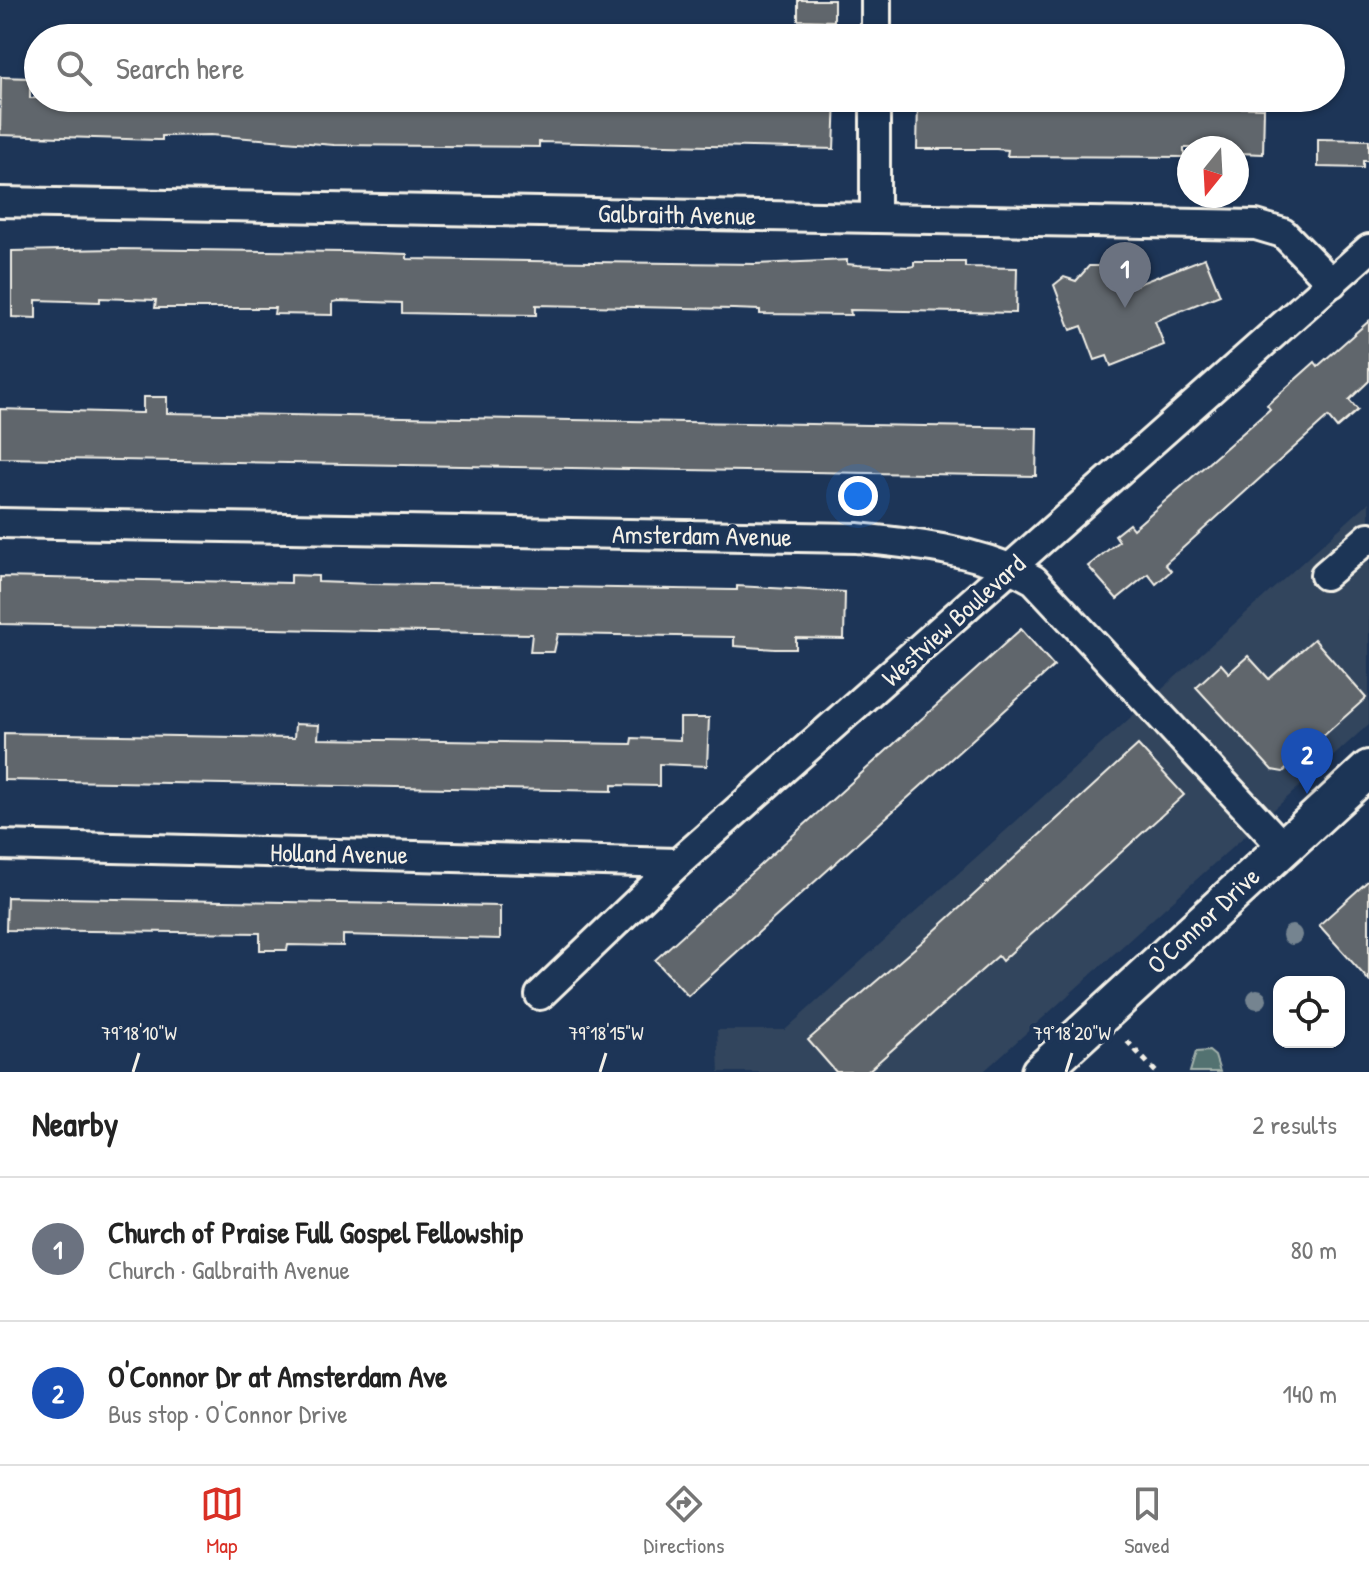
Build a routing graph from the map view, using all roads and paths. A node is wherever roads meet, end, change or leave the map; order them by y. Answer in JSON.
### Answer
{"nodes":[{"id":1,"x":876,"y":0,"type":"edge"},
{"id":2,"x":876,"y":24,"type":"edge"},
{"id":3,"x":875,"y":112,"type":"edge"},
{"id":4,"x":0,"y":202,"type":"edge"},
{"id":5,"x":875,"y":218,"type":"junction"},
{"id":6,"x":1369,"y":249,"type":"edge"},
{"id":7,"x":1332,"y":283,"type":"junction"},
{"id":8,"x":0,"y":523,"type":"edge"},
{"id":9,"x":1369,"y":537,"type":"edge"},
{"id":10,"x":1013,"y":568,"type":"junction"},
{"id":11,"x":1325,"y":575,"type":"dead end"},
{"id":12,"x":1369,"y":769,"type":"edge"},
{"id":13,"x":0,"y":845,"type":"edge"},
{"id":14,"x":1282,"y":846,"type":"junction"},
{"id":15,"x":678,"y":863,"type":"junction"},
{"id":16,"x":540,"y":995,"type":"dead end"},
{"id":17,"x":1127,"y":1041,"type":"dead end"},
{"id":18,"x":1040,"y":1072,"type":"edge"},
{"id":19,"x":1156,"y":1072,"type":"edge"}],
"edges":[{"from":1,"to":2,"type":"street"},
{"from":3,"to":5,"type":"street"},
{"from":4,"to":5,"type":"street","name":"Galbraith Avenue"},
{"from":5,"to":7,"type":"street","name":"Galbraith Avenue"},
{"from":6,"to":7,"type":"street","name":"Westview Boulevard"},
{"from":7,"to":10,"type":"street","name":"Westview Boulevard"},
{"from":8,"to":10,"type":"street","name":"Amsterdam Avenue"},
{"from":9,"to":11,"type":"street"},
{"from":10,"to":14,"type":"street","name":"Amsterdam Avenue"},
{"from":10,"to":15,"type":"street","name":"Westview Boulevard"},
{"from":12,"to":14,"type":"main road","name":"O'Connor Drive"},
{"from":13,"to":15,"type":"street","name":"Holland Avenue"},
{"from":14,"to":18,"type":"main road","name":"O'Connor Drive"},
{"from":15,"to":16,"type":"street","name":"Westview Boulevard"},
{"from":17,"to":19,"type":"path"}]}
